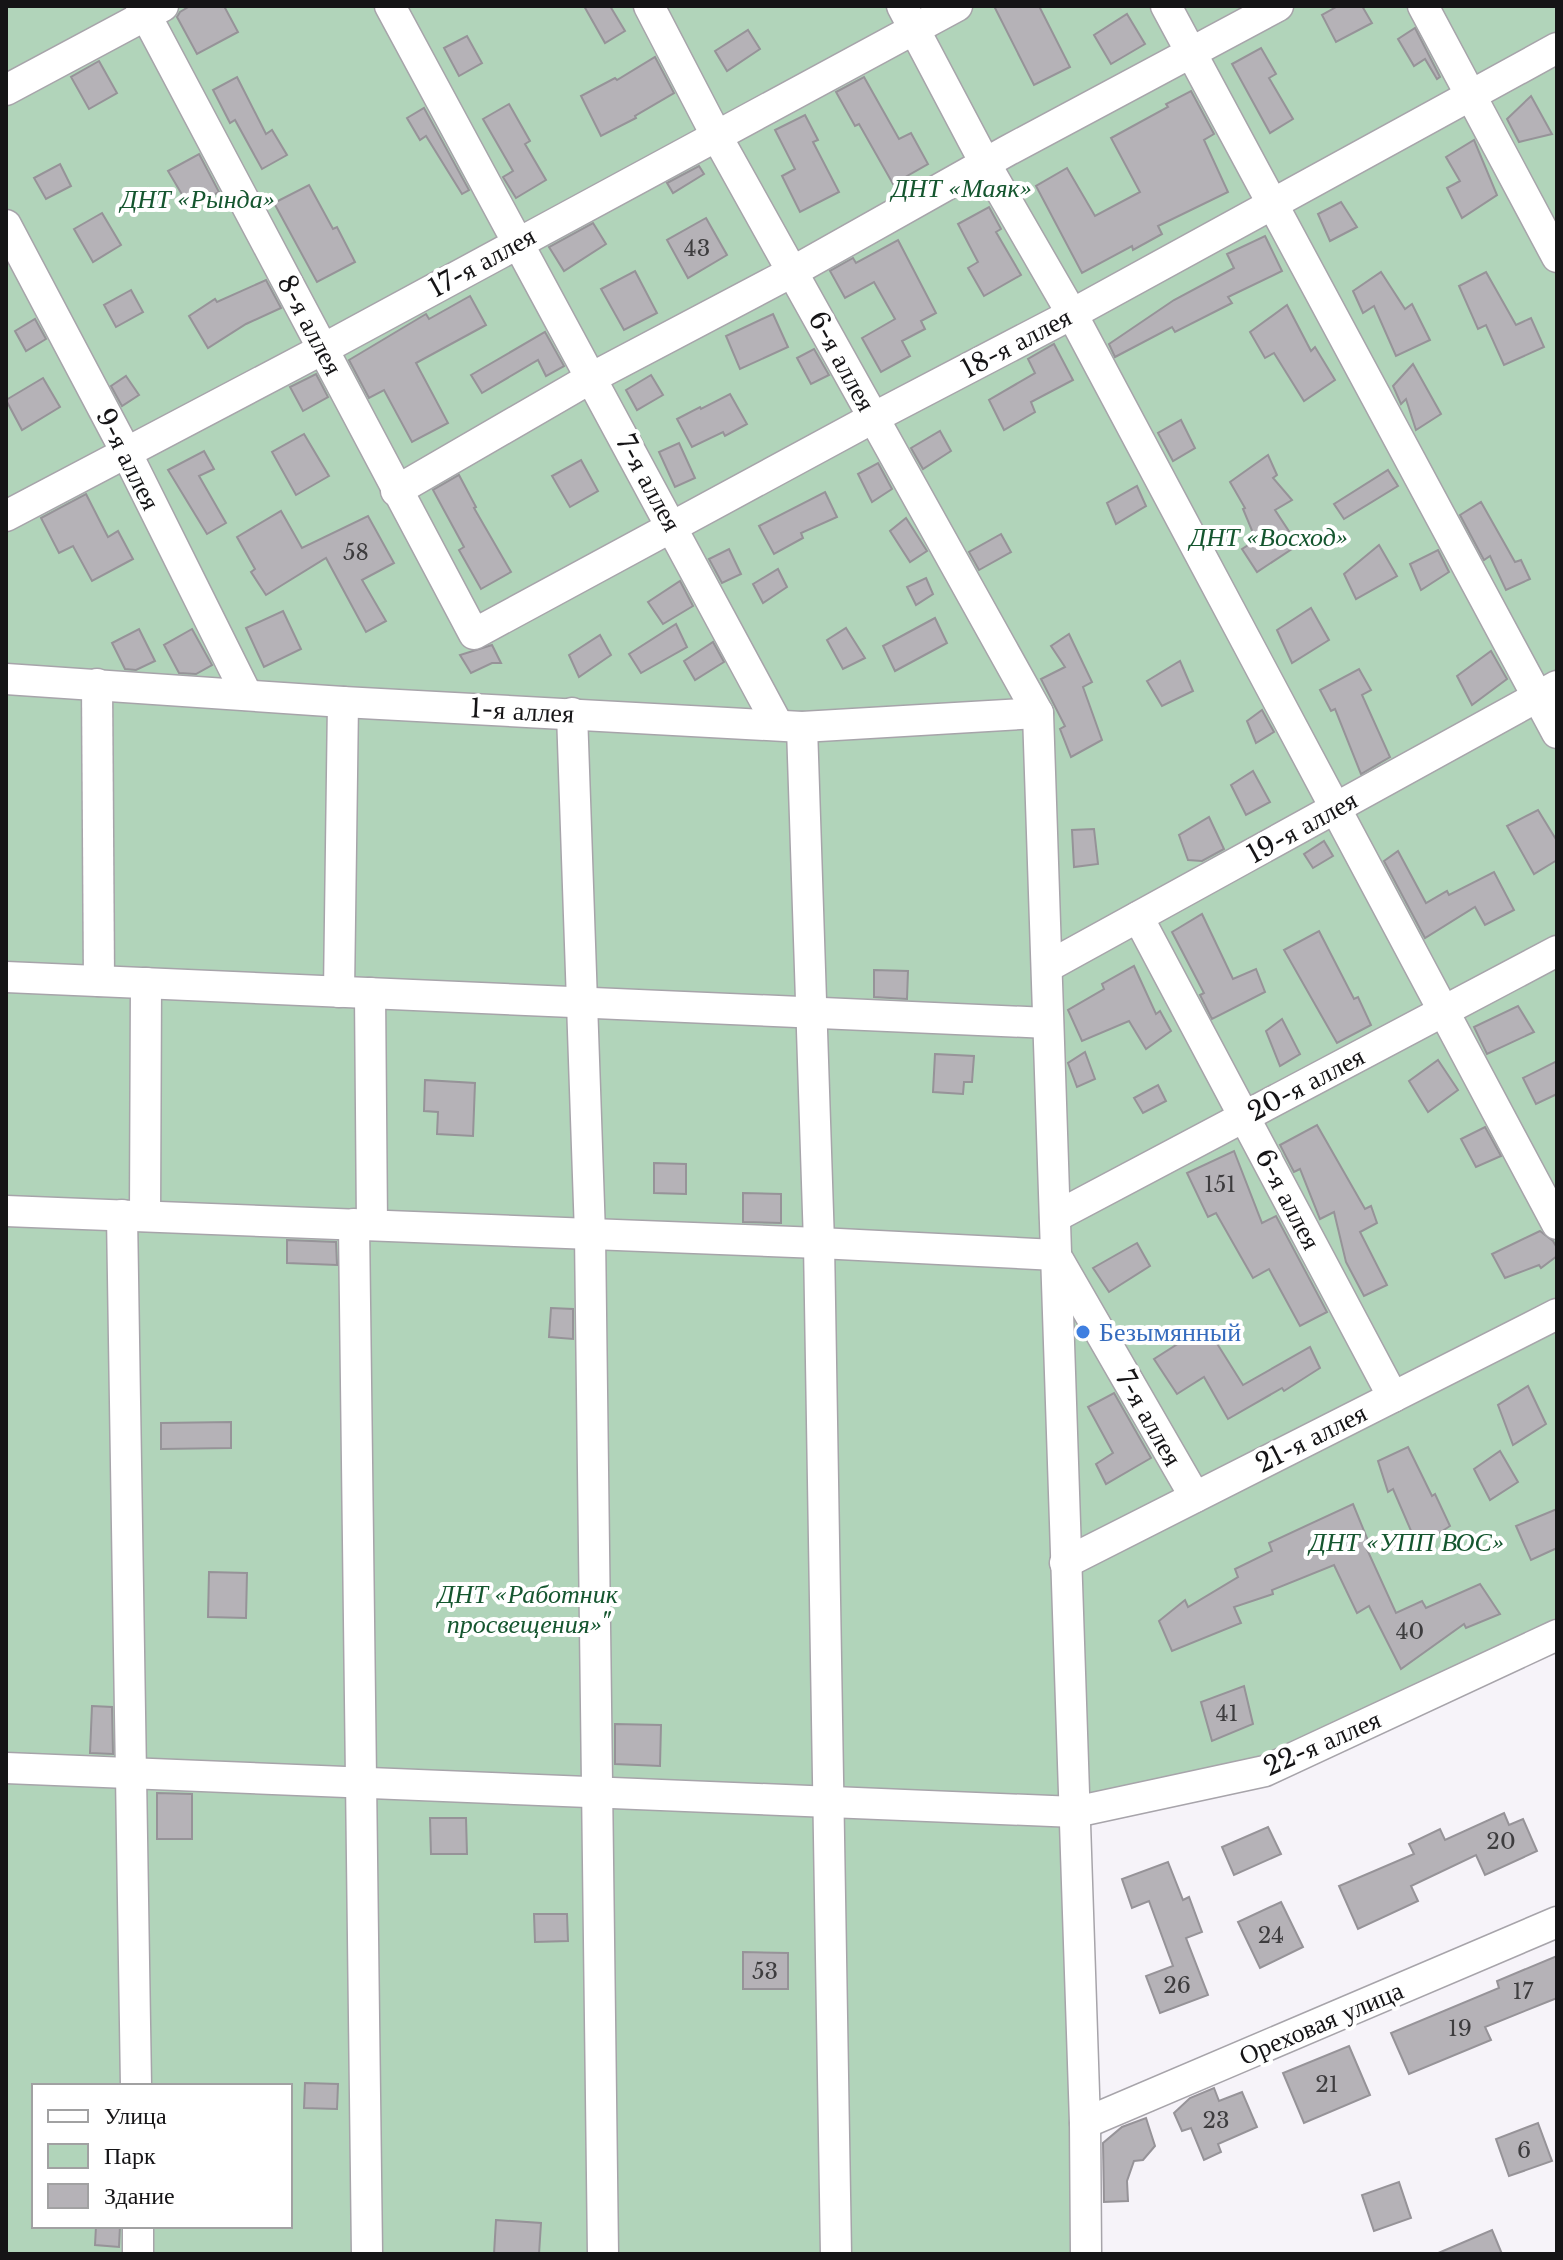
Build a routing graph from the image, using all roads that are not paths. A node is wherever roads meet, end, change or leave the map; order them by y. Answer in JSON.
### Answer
{"nodes":[{"id":1,"x":390,"y":6,"type":"edge"},
{"id":2,"x":649,"y":6,"type":"edge"},
{"id":3,"x":957,"y":6,"type":"edge"},
{"id":4,"x":1166,"y":6,"type":"edge"},
{"id":5,"x":1278,"y":6,"type":"edge"},
{"id":6,"x":1423,"y":6,"type":"edge"},
{"id":7,"x":150,"y":9,"type":"edge"},
{"id":8,"x":908,"y":18,"type":"edge"},
{"id":9,"x":1557,"y":48,"type":"edge"},
{"id":10,"x":1191,"y":52,"type":"junction"},
{"id":11,"x":6,"y":90,"type":"edge"},
{"id":12,"x":1470,"y":96,"type":"junction"},
{"id":13,"x":716,"y":135,"type":"junction"},
{"id":14,"x":986,"y":165,"type":"junction"},
{"id":15,"x":1273,"y":204,"type":"junction"},
{"id":16,"x":6,"y":225,"type":"edge"},
{"id":17,"x":518,"y":243,"type":"junction"},
{"id":18,"x":1557,"y":257,"type":"edge"},
{"id":19,"x":792,"y":272,"type":"junction"},
{"id":20,"x":1072,"y":314,"type":"junction"},
{"id":21,"x":323,"y":349,"type":"junction"},
{"id":22,"x":591,"y":378,"type":"junction"},
{"id":23,"x":873,"y":418,"type":"junction"},
{"id":24,"x":126,"y":452,"type":"junction"},
{"id":25,"x":396,"y":491,"type":"junction"},
{"id":26,"x":6,"y":516,"type":"edge"},
{"id":27,"x":673,"y":528,"type":"junction"},
{"id":28,"x":474,"y":634,"type":"joint"},
{"id":29,"x":6,"y":679,"type":"edge"},
{"id":30,"x":97,"y":684,"type":"junction"},
{"id":31,"x":1547,"y":691,"type":"edge"},
{"id":32,"x":247,"y":695,"type":"junction"},
{"id":33,"x":343,"y":702,"type":"junction"},
{"id":34,"x":572,"y":713,"type":"junction"},
{"id":35,"x":1038,"y":713,"type":"junction"},
{"id":36,"x":790,"y":726,"type":"junction"},
{"id":37,"x":1557,"y":733,"type":"edge"},
{"id":38,"x":1334,"y":809,"type":"junction"},
{"id":39,"x":1138,"y":917,"type":"junction"},
{"id":40,"x":1557,"y":951,"type":"edge"},
{"id":41,"x":1047,"y":967,"type":"junction"},
{"id":42,"x":6,"y":977,"type":"edge"},
{"id":43,"x":99,"y":981,"type":"junction"},
{"id":44,"x":146,"y":983,"type":"junction"},
{"id":45,"x":339,"y":992,"type":"junction"},
{"id":46,"x":370,"y":993,"type":"junction"},
{"id":47,"x":582,"y":1003,"type":"junction"},
{"id":48,"x":1444,"y":1011,"type":"junction"},
{"id":49,"x":811,"y":1013,"type":"junction"},
{"id":50,"x":1048,"y":1023,"type":"junction"},
{"id":51,"x":1244,"y":1116,"type":"junction"},
{"id":52,"x":6,"y":1211,"type":"edge"},
{"id":53,"x":133,"y":1216,"type":"junction"},
{"id":54,"x":1055,"y":1217,"type":"junction"},
{"id":55,"x":1557,"y":1224,"type":"edge"},
{"id":56,"x":363,"y":1225,"type":"junction"},
{"id":57,"x":590,"y":1234,"type":"junction"},
{"id":58,"x":819,"y":1243,"type":"junction"},
{"id":59,"x":1056,"y":1255,"type":"junction"},
{"id":60,"x":1557,"y":1314,"type":"edge"},
{"id":61,"x":1393,"y":1397,"type":"junction"},
{"id":62,"x":1195,"y":1497,"type":"junction"},
{"id":63,"x":1065,"y":1563,"type":"junction"},
{"id":64,"x":1557,"y":1635,"type":"edge"},
{"id":65,"x":6,"y":1768,"type":"edge"},
{"id":66,"x":131,"y":1773,"type":"junction"},
{"id":67,"x":361,"y":1783,"type":"junction"},
{"id":68,"x":597,"y":1792,"type":"junction"},
{"id":69,"x":829,"y":1802,"type":"junction"},
{"id":70,"x":1075,"y":1812,"type":"junction"},
{"id":71,"x":1557,"y":1922,"type":"edge"},
{"id":72,"x":136,"y":2084,"type":"edge"},
{"id":73,"x":1085,"y":2123,"type":"junction"},
{"id":74,"x":138,"y":2228,"type":"edge"},
{"id":75,"x":138,"y":2254,"type":"edge"},
{"id":76,"x":367,"y":2254,"type":"edge"},
{"id":77,"x":603,"y":2254,"type":"edge"},
{"id":78,"x":836,"y":2254,"type":"edge"},
{"id":79,"x":1086,"y":2254,"type":"edge"}],
"edges":[{"from":1,"to":17,"type":"street","name":"7-я аллея"},
{"from":2,"to":13,"type":"street","name":"6-я аллея"},
{"from":3,"to":8,"type":"street","name":"17-я аллея"},
{"from":4,"to":10,"type":"street"},
{"from":5,"to":10,"type":"street"},
{"from":6,"to":12,"type":"street"},
{"from":7,"to":11,"type":"street"},
{"from":7,"to":21,"type":"street","name":"8-я аллея"},
{"from":8,"to":13,"type":"street","name":"17-я аллея"},
{"from":8,"to":14,"type":"street"},
{"from":9,"to":12,"type":"street","name":"18-я аллея"},
{"from":10,"to":14,"type":"street"},
{"from":10,"to":15,"type":"street"},
{"from":12,"to":15,"type":"street","name":"18-я аллея"},
{"from":12,"to":18,"type":"street"},
{"from":13,"to":17,"type":"street","name":"17-я аллея"},
{"from":13,"to":19,"type":"street","name":"6-я аллея"},
{"from":14,"to":19,"type":"street"},
{"from":14,"to":20,"type":"street"},
{"from":15,"to":20,"type":"street","name":"18-я аллея"},
{"from":15,"to":31,"type":"street"},
{"from":16,"to":24,"type":"street","name":"9-я аллея"},
{"from":17,"to":21,"type":"street","name":"17-я аллея"},
{"from":17,"to":22,"type":"street","name":"7-я аллея"},
{"from":19,"to":22,"type":"street"},
{"from":19,"to":23,"type":"street","name":"6-я аллея"},
{"from":20,"to":23,"type":"street","name":"18-я аллея"},
{"from":20,"to":38,"type":"street"},
{"from":21,"to":24,"type":"street","name":"17-я аллея"},
{"from":21,"to":25,"type":"street","name":"8-я аллея"},
{"from":22,"to":25,"type":"street"},
{"from":22,"to":27,"type":"street","name":"7-я аллея"},
{"from":23,"to":27,"type":"street","name":"18-я аллея"},
{"from":23,"to":35,"type":"street","name":"6-я аллея"},
{"from":24,"to":26,"type":"street","name":"17-я аллея"},
{"from":24,"to":32,"type":"street","name":"9-я аллея"},
{"from":25,"to":28,"type":"street","name":"8-я аллея"},
{"from":27,"to":28,"type":"street","name":"18-я аллея"},
{"from":27,"to":36,"type":"street","name":"7-я аллея"},
{"from":29,"to":30,"type":"street","name":"1-я аллея"},
{"from":30,"to":32,"type":"street","name":"1-я аллея"},
{"from":30,"to":43,"type":"street"},
{"from":31,"to":37,"type":"street"},
{"from":31,"to":38,"type":"street","name":"19-я аллея"},
{"from":32,"to":33,"type":"street","name":"1-я аллея"},
{"from":33,"to":34,"type":"street","name":"1-я аллея"},
{"from":33,"to":45,"type":"street"},
{"from":34,"to":36,"type":"street","name":"1-я аллея"},
{"from":34,"to":47,"type":"street"},
{"from":35,"to":36,"type":"street","name":"1-я аллея"},
{"from":35,"to":41,"type":"street"},
{"from":36,"to":49,"type":"street"},
{"from":38,"to":39,"type":"street","name":"19-я аллея"},
{"from":38,"to":48,"type":"street"},
{"from":39,"to":41,"type":"street","name":"19-я аллея"},
{"from":39,"to":51,"type":"street","name":"6-я аллея"},
{"from":40,"to":48,"type":"street","name":"20-я аллея"},
{"from":41,"to":50,"type":"street"},
{"from":42,"to":43,"type":"street"},
{"from":43,"to":44,"type":"street"},
{"from":44,"to":45,"type":"street"},
{"from":44,"to":53,"type":"street"},
{"from":45,"to":46,"type":"street"},
{"from":46,"to":47,"type":"street"},
{"from":46,"to":56,"type":"street"},
{"from":47,"to":49,"type":"street"},
{"from":47,"to":57,"type":"street"},
{"from":48,"to":51,"type":"street","name":"20-я аллея"},
{"from":48,"to":55,"type":"street"},
{"from":49,"to":50,"type":"street"},
{"from":49,"to":58,"type":"street"},
{"from":50,"to":54,"type":"street"},
{"from":51,"to":54,"type":"street","name":"20-я аллея"},
{"from":51,"to":61,"type":"street","name":"6-я аллея"},
{"from":52,"to":53,"type":"street"},
{"from":53,"to":56,"type":"street"},
{"from":53,"to":66,"type":"street"},
{"from":54,"to":59,"type":"street"},
{"from":56,"to":57,"type":"street"},
{"from":56,"to":67,"type":"street"},
{"from":57,"to":58,"type":"street"},
{"from":57,"to":68,"type":"street"},
{"from":58,"to":59,"type":"street"},
{"from":58,"to":69,"type":"street"},
{"from":59,"to":62,"type":"street","name":"7-я аллея"},
{"from":59,"to":63,"type":"street"},
{"from":60,"to":61,"type":"street","name":"21-я аллея"},
{"from":61,"to":62,"type":"street","name":"21-я аллея"},
{"from":62,"to":63,"type":"street","name":"21-я аллея"},
{"from":63,"to":70,"type":"street"},
{"from":64,"to":70,"type":"street","name":"22-я аллея"},
{"from":65,"to":66,"type":"street","name":"22-я аллея"},
{"from":66,"to":67,"type":"street","name":"22-я аллея"},
{"from":66,"to":72,"type":"street"},
{"from":67,"to":68,"type":"street","name":"22-я аллея"},
{"from":67,"to":76,"type":"street"},
{"from":68,"to":69,"type":"street","name":"22-я аллея"},
{"from":68,"to":77,"type":"street"},
{"from":69,"to":70,"type":"street","name":"22-я аллея"},
{"from":69,"to":78,"type":"street"},
{"from":70,"to":73,"type":"street"},
{"from":71,"to":73,"type":"street","name":"Ореховая улица"},
{"from":73,"to":79,"type":"street"},
{"from":74,"to":75,"type":"street"}]}
